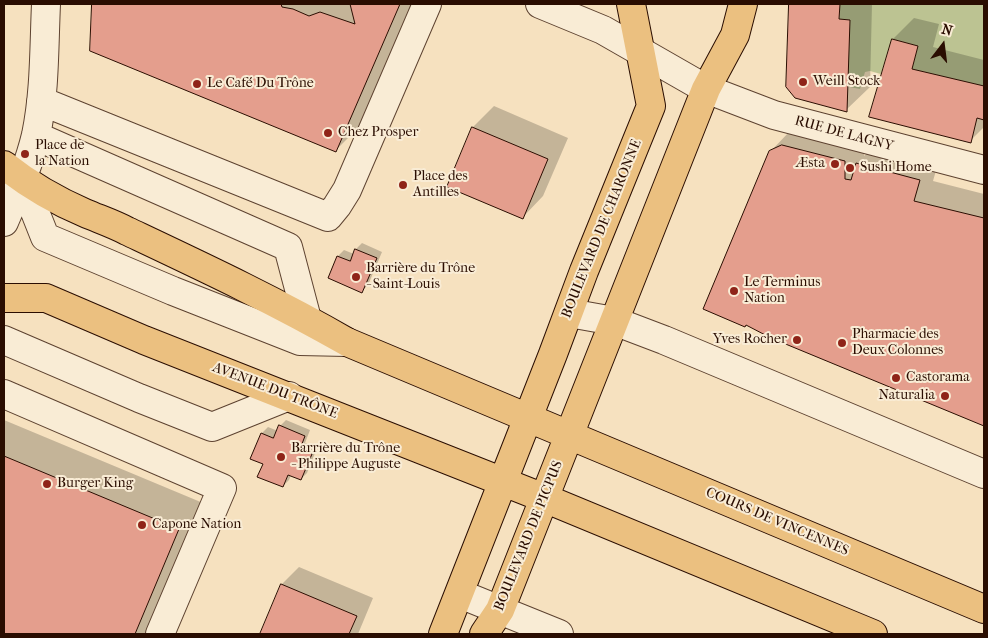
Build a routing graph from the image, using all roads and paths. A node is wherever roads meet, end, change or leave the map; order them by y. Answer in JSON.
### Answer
{"nodes":[{"id":1,"x":46,"y":4,"type":"edge"},
{"id":2,"x":427,"y":4,"type":"edge"},
{"id":3,"x":540,"y":4,"type":"edge"},
{"id":4,"x":631,"y":4,"type":"edge"},
{"id":5,"x":743,"y":4,"type":"edge"},
{"id":6,"x":640,"y":52,"type":"junction"},
{"id":7,"x":706,"y":89,"type":"junction"},
{"id":8,"x":41,"y":101,"type":"junction"},
{"id":9,"x":36,"y":136,"type":"junction"},
{"id":10,"x":984,"y":170,"type":"edge"},
{"id":11,"x":13,"y":172,"type":"edge"},
{"id":12,"x":4,"y":222,"type":"edge"},
{"id":13,"x":4,"y":298,"type":"edge"},
{"id":14,"x":569,"y":312,"type":"junction"},
{"id":15,"x":307,"y":319,"type":"junction"},
{"id":16,"x":614,"y":321,"type":"junction"},
{"id":17,"x":4,"y":340,"type":"edge"},
{"id":18,"x":347,"y":342,"type":"junction"},
{"id":19,"x":4,"y":394,"type":"edge"},
{"id":20,"x":289,"y":396,"type":"junction"},
{"id":21,"x":528,"y":418,"type":"junction"},
{"id":22,"x":569,"y":435,"type":"junction"},
{"id":23,"x":984,"y":474,"type":"edge"},
{"id":24,"x":503,"y":482,"type":"junction"},
{"id":25,"x":544,"y":498,"type":"junction"},
{"id":26,"x":460,"y":594,"type":"junction"},
{"id":27,"x":984,"y":609,"type":"edge"},
{"id":28,"x":500,"y":610,"type":"junction"},
{"id":29,"x":160,"y":634,"type":"edge"},
{"id":30,"x":443,"y":634,"type":"edge"},
{"id":31,"x":484,"y":634,"type":"edge"},
{"id":32,"x":559,"y":634,"type":"edge"},
{"id":33,"x":873,"y":634,"type":"edge"}],
"edges":[{"from":1,"to":8,"type":"street"},
{"from":2,"to":8,"type":"street"},
{"from":3,"to":6,"type":"street"},
{"from":4,"to":6,"type":"main road","name":"BOULEVARD DE CHARONNE"},
{"from":5,"to":7,"type":"main road"},
{"from":6,"to":7,"type":"street"},
{"from":6,"to":14,"type":"main road","name":"BOULEVARD DE CHARONNE"},
{"from":7,"to":10,"type":"street","name":"RUE DE LAGNY"},
{"from":7,"to":16,"type":"main road"},
{"from":8,"to":9,"type":"street"},
{"from":9,"to":11,"type":"street"},
{"from":9,"to":15,"type":"street"},
{"from":11,"to":12,"type":"street"},
{"from":11,"to":15,"type":"main road"},
{"from":11,"to":18,"type":"street"},
{"from":13,"to":20,"type":"main road","name":"AVENUE DU TRÔNE"},
{"from":14,"to":16,"type":"street"},
{"from":14,"to":21,"type":"main road","name":"BOULEVARD DE CHARONNE"},
{"from":15,"to":18,"type":"main road"},
{"from":16,"to":22,"type":"main road"},
{"from":16,"to":23,"type":"street"},
{"from":17,"to":20,"type":"street"},
{"from":18,"to":21,"type":"main road"},
{"from":19,"to":29,"type":"street"},
{"from":20,"to":24,"type":"main road","name":"AVENUE DU TRÔNE"},
{"from":21,"to":22,"type":"main road"},
{"from":21,"to":24,"type":"main road","name":"BOULEVARD DE CHARONNE"},
{"from":22,"to":25,"type":"main road","name":"BOULEVARD DE PICPUS"},
{"from":22,"to":27,"type":"main road","name":"COURS DE VINCENNES"},
{"from":24,"to":25,"type":"main road","name":"AVENUE DU TRÔNE"},
{"from":24,"to":26,"type":"main road"},
{"from":25,"to":28,"type":"main road","name":"BOULEVARD DE PICPUS"},
{"from":25,"to":33,"type":"main road"},
{"from":26,"to":28,"type":"street"},
{"from":26,"to":30,"type":"main road"},
{"from":28,"to":31,"type":"main road","name":"BOULEVARD DE PICPUS"},
{"from":28,"to":32,"type":"street"}]}
